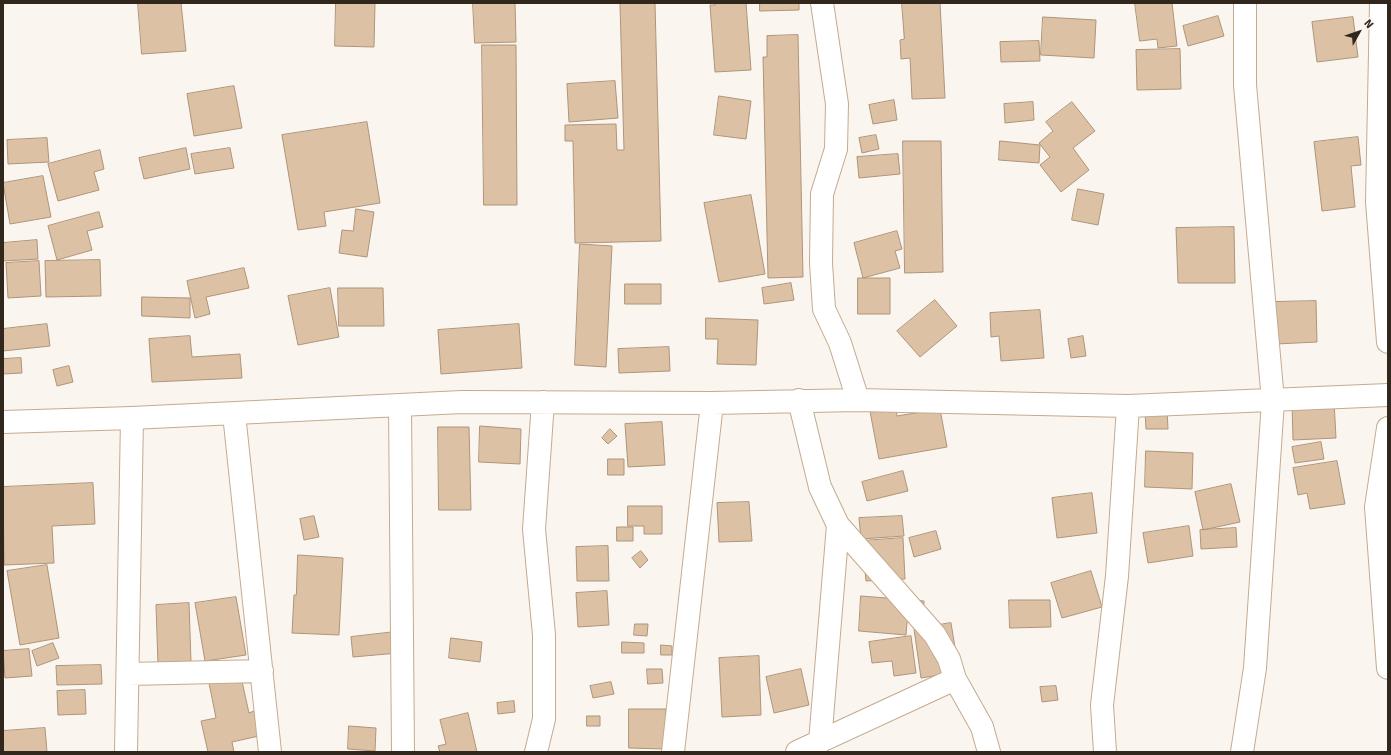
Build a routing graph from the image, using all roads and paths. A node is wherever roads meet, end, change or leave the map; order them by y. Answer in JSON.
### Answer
{"nodes":[{"id":1,"x":822,"y":3,"type":"edge"},
{"id":2,"x":1245,"y":3,"type":"edge"},
{"id":3,"x":1381,"y":3,"type":"edge"},
{"id":4,"x":1388,"y":342,"type":"edge"},
{"id":5,"x":1388,"y":395,"type":"edge"},
{"id":6,"x":799,"y":400,"type":"junction"},
{"id":7,"x":858,"y":400,"type":"junction"},
{"id":8,"x":1273,"y":400,"type":"junction"},
{"id":9,"x":543,"y":402,"type":"junction"},
{"id":10,"x":712,"y":403,"type":"junction"},
{"id":11,"x":400,"y":405,"type":"junction"},
{"id":12,"x":1128,"y":406,"type":"junction"},
{"id":13,"x":234,"y":414,"type":"junction"},
{"id":14,"x":132,"y":418,"type":"junction"},
{"id":15,"x":3,"y":422,"type":"edge"},
{"id":16,"x":1388,"y":428,"type":"edge"},
{"id":17,"x":838,"y":524,"type":"junction"},
{"id":18,"x":1388,"y":668,"type":"edge"},
{"id":19,"x":262,"y":671,"type":"junction"},
{"id":20,"x":128,"y":674,"type":"junction"},
{"id":21,"x":955,"y":679,"type":"junction"},
{"id":22,"x":820,"y":742,"type":"junction"},
{"id":23,"x":126,"y":752,"type":"edge"},
{"id":24,"x":270,"y":752,"type":"edge"},
{"id":25,"x":403,"y":752,"type":"edge"},
{"id":26,"x":536,"y":752,"type":"edge"},
{"id":27,"x":673,"y":752,"type":"edge"},
{"id":28,"x":797,"y":752,"type":"edge"},
{"id":29,"x":989,"y":752,"type":"edge"},
{"id":30,"x":1105,"y":752,"type":"edge"},
{"id":31,"x":1242,"y":752,"type":"edge"}],
"edges":[{"from":1,"to":7,"type":"street"},
{"from":2,"to":8,"type":"street"},
{"from":3,"to":4,"type":"street"},
{"from":5,"to":8,"type":"street"},
{"from":6,"to":7,"type":"street"},
{"from":6,"to":10,"type":"street"},
{"from":6,"to":17,"type":"street"},
{"from":7,"to":12,"type":"street"},
{"from":8,"to":12,"type":"street"},
{"from":8,"to":31,"type":"street"},
{"from":9,"to":10,"type":"street"},
{"from":9,"to":11,"type":"street"},
{"from":9,"to":26,"type":"street"},
{"from":10,"to":27,"type":"street"},
{"from":11,"to":13,"type":"street"},
{"from":11,"to":25,"type":"street"},
{"from":12,"to":30,"type":"street"},
{"from":13,"to":14,"type":"street"},
{"from":13,"to":19,"type":"street"},
{"from":14,"to":15,"type":"street"},
{"from":14,"to":20,"type":"street"},
{"from":16,"to":18,"type":"street"},
{"from":17,"to":21,"type":"street"},
{"from":17,"to":22,"type":"street"},
{"from":19,"to":20,"type":"street"},
{"from":19,"to":24,"type":"street"},
{"from":20,"to":23,"type":"street"},
{"from":21,"to":22,"type":"street"},
{"from":21,"to":29,"type":"street"},
{"from":22,"to":28,"type":"street"}]}
